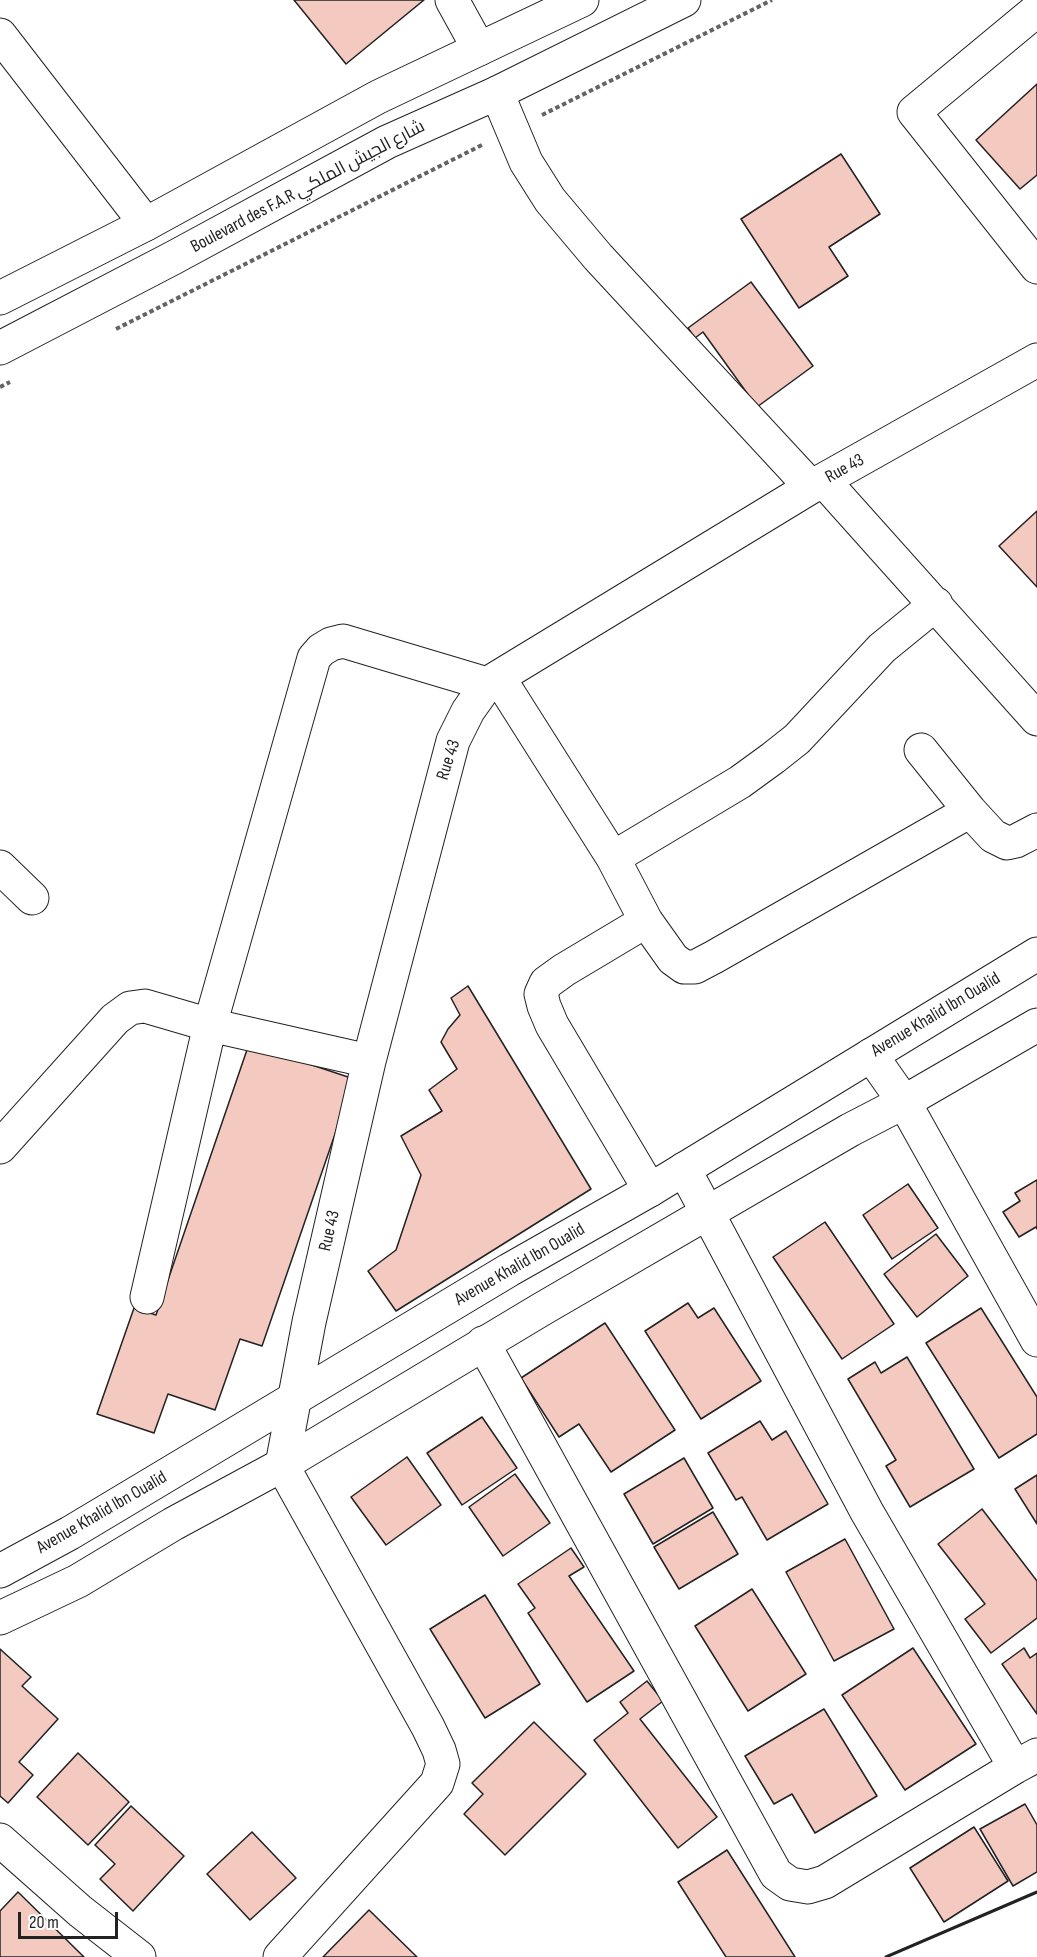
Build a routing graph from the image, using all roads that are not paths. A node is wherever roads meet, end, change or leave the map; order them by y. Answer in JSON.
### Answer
{"nodes":[{"id":1,"x":452,"y":0,"type":"edge"},
{"id":2,"x":582,"y":0,"type":"edge"},
{"id":3,"x":684,"y":0,"type":"edge"},
{"id":4,"x":1037,"y":10,"type":"edge"},
{"id":5,"x":0,"y":35,"type":"edge"},
{"id":6,"x":480,"y":49,"type":"junction"},
{"id":7,"x":497,"y":93,"type":"junction"},
{"id":8,"x":146,"y":224,"type":"junction"},
{"id":9,"x":1037,"y":267,"type":"edge"},
{"id":10,"x":0,"y":298,"type":"edge"},
{"id":11,"x":0,"y":348,"type":"edge"},
{"id":12,"x":1037,"y":360,"type":"edge"},
{"id":13,"x":817,"y":484,"type":"junction"},
{"id":14,"x":936,"y":604,"type":"junction"},
{"id":15,"x":493,"y":681,"type":"junction"},
{"id":16,"x":1037,"y":719,"type":"edge"},
{"id":17,"x":921,"y":750,"type":"dead end"},
{"id":18,"x":970,"y":811,"type":"junction"},
{"id":19,"x":1037,"y":830,"type":"edge"},
{"id":20,"x":613,"y":858,"type":"junction"},
{"id":21,"x":0,"y":867,"type":"edge"},
{"id":22,"x":32,"y":898,"type":"dead end"},
{"id":23,"x":646,"y":921,"type":"junction"},
{"id":24,"x":1037,"y":954,"type":"edge"},
{"id":25,"x":1037,"y":1025,"type":"edge"},
{"id":26,"x":210,"y":1026,"type":"junction"},
{"id":27,"x":871,"y":1055,"type":"junction"},
{"id":28,"x":369,"y":1061,"type":"junction"},
{"id":29,"x":904,"y":1102,"type":"junction"},
{"id":30,"x":0,"y":1147,"type":"edge"},
{"id":31,"x":684,"y":1169,"type":"junction"},
{"id":32,"x":650,"y":1190,"type":"junction"},
{"id":33,"x":708,"y":1213,"type":"junction"},
{"id":34,"x":147,"y":1297,"type":"dead end"},
{"id":35,"x":1037,"y":1340,"type":"edge"},
{"id":36,"x":483,"y":1344,"type":"junction"},
{"id":37,"x":295,"y":1398,"type":"junction"},
{"id":38,"x":282,"y":1465,"type":"junction"},
{"id":39,"x":0,"y":1571,"type":"edge"},
{"id":40,"x":0,"y":1618,"type":"edge"},
{"id":41,"x":1026,"y":1761,"type":"edge"},
{"id":42,"x":0,"y":1840,"type":"edge"},
{"id":43,"x":139,"y":1957,"type":"edge"},
{"id":44,"x":280,"y":1957,"type":"edge"}],
"edges":[{"from":1,"to":6,"type":"street"},
{"from":2,"to":6,"type":"street"},
{"from":3,"to":7,"type":"street","name":"Boulevard des F.A.R شارع الجيش الملكي"},
{"from":4,"to":9,"type":"street"},
{"from":5,"to":8,"type":"street"},
{"from":6,"to":8,"type":"street"},
{"from":7,"to":11,"type":"street","name":"Boulevard des F.A.R شارع الجيش الملكي"},
{"from":7,"to":13,"type":"street"},
{"from":8,"to":10,"type":"street"},
{"from":12,"to":13,"type":"street","name":"Rue 43"},
{"from":13,"to":14,"type":"street"},
{"from":13,"to":15,"type":"street","name":"Rue 43"},
{"from":14,"to":16,"type":"street"},
{"from":14,"to":20,"type":"street"},
{"from":15,"to":20,"type":"street"},
{"from":15,"to":26,"type":"street"},
{"from":15,"to":28,"type":"street","name":"Rue 43"},
{"from":17,"to":18,"type":"street"},
{"from":18,"to":19,"type":"street"},
{"from":18,"to":23,"type":"street"},
{"from":20,"to":23,"type":"street"},
{"from":21,"to":22,"type":"street"},
{"from":23,"to":32,"type":"street"},
{"from":24,"to":27,"type":"street","name":"Avenue Khalid Ibn Oualid"},
{"from":25,"to":29,"type":"street"},
{"from":26,"to":28,"type":"street"},
{"from":26,"to":30,"type":"street"},
{"from":26,"to":34,"type":"street"},
{"from":27,"to":29,"type":"street"},
{"from":27,"to":31,"type":"street","name":"Avenue Khalid Ibn Oualid"},
{"from":28,"to":37,"type":"street","name":"Rue 43"},
{"from":29,"to":33,"type":"street"},
{"from":29,"to":35,"type":"street"},
{"from":31,"to":32,"type":"street","name":"Avenue Khalid Ibn Oualid"},
{"from":31,"to":33,"type":"street"},
{"from":32,"to":37,"type":"street","name":"Avenue Khalid Ibn Oualid"},
{"from":33,"to":36,"type":"street"},
{"from":33,"to":41,"type":"street"},
{"from":36,"to":38,"type":"street"},
{"from":36,"to":41,"type":"street"},
{"from":37,"to":38,"type":"street","name":"Rue 43"},
{"from":37,"to":39,"type":"street","name":"Avenue Khalid Ibn Oualid"},
{"from":38,"to":40,"type":"street"},
{"from":38,"to":44,"type":"street"},
{"from":42,"to":43,"type":"street"}]}
